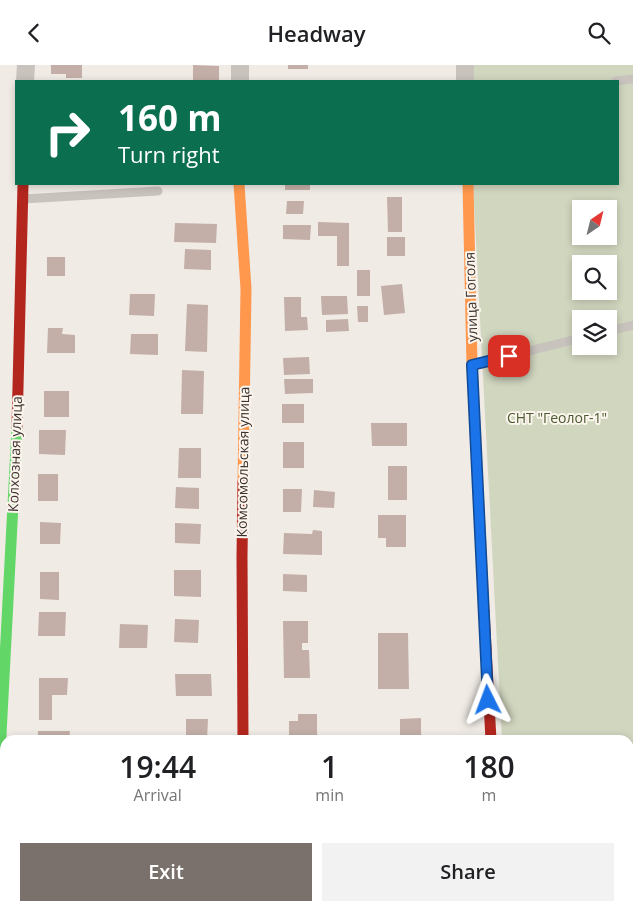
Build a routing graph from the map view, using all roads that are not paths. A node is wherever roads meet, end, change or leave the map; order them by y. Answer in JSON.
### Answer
{"nodes":[{"id":1,"x":26,"y":65,"type":"edge"},
{"id":2,"x":240,"y":65,"type":"edge"},
{"id":3,"x":465,"y":65,"type":"edge"},
{"id":4,"x":633,"y":79,"type":"edge"},
{"id":5,"x":25,"y":80,"type":"edge"},
{"id":6,"x":240,"y":80,"type":"edge"},
{"id":7,"x":465,"y":80,"type":"edge"},
{"id":8,"x":619,"y":81,"type":"edge"},
{"id":9,"x":23,"y":185,"type":"edge"},
{"id":10,"x":239,"y":185,"type":"edge"},
{"id":11,"x":468,"y":185,"type":"edge"},
{"id":12,"x":158,"y":191,"type":"dead end"},
{"id":13,"x":22,"y":199,"type":"junction"},
{"id":14,"x":633,"y":325,"type":"edge"},
{"id":15,"x":617,"y":329,"type":"edge"},
{"id":16,"x":572,"y":340,"type":"edge"},
{"id":17,"x":472,"y":365,"type":"junction"},
{"id":18,"x":1,"y":735,"type":"edge"},
{"id":19,"x":243,"y":735,"type":"edge"},
{"id":20,"x":491,"y":735,"type":"edge"}],
"edges":[{"from":1,"to":5,"type":"street"},
{"from":2,"to":6,"type":"street"},
{"from":3,"to":7,"type":"street"},
{"from":4,"to":8,"type":"lane"},
{"from":9,"to":13,"type":"street","name":"Колхозная улица"},
{"from":10,"to":19,"type":"street","name":"Комсомольская улица"},
{"from":11,"to":17,"type":"street","name":"улица Гоголя"},
{"from":12,"to":13,"type":"lane"},
{"from":13,"to":18,"type":"street","name":"Колхозная улица"},
{"from":14,"to":15,"type":"lane"},
{"from":16,"to":17,"type":"lane"},
{"from":17,"to":20,"type":"street","name":"улица Гоголя"}]}
